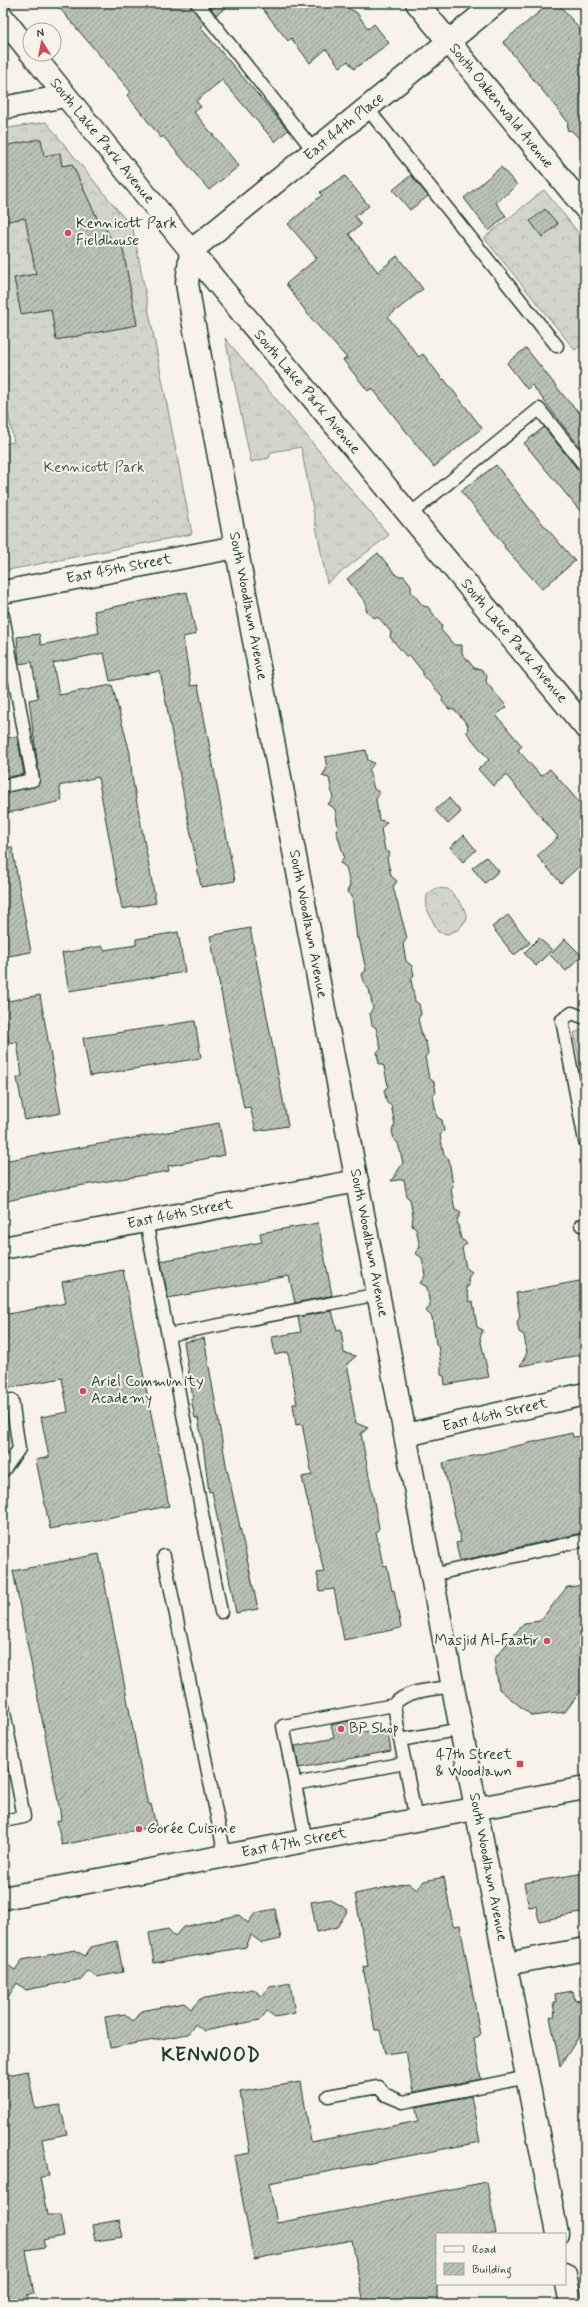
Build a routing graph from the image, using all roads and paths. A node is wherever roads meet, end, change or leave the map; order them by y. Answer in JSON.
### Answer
{"nodes":[{"id":1,"x":197,"y":3,"type":"edge"},
{"id":2,"x":417,"y":3,"type":"edge"},
{"id":3,"x":496,"y":3,"type":"edge"},
{"id":4,"x":3,"y":18,"type":"edge"},
{"id":5,"x":22,"y":42,"type":"edge"},
{"id":6,"x":448,"y":42,"type":"junction"},
{"id":7,"x":38,"y":62,"type":"edge"},
{"id":8,"x":65,"y":96,"type":"junction"},
{"id":9,"x":3,"y":108,"type":"edge"},
{"id":10,"x":367,"y":108,"type":"junction"},
{"id":11,"x":314,"y":151,"type":"junction"},
{"id":12,"x":585,"y":208,"type":"edge"},
{"id":13,"x":191,"y":251,"type":"junction"},
{"id":14,"x":557,"y":346,"type":"dead end"},
{"id":15,"x":585,"y":466,"type":"edge"},
{"id":16,"x":409,"y":515,"type":"junction"},
{"id":17,"x":236,"y":547,"type":"junction"},
{"id":18,"x":3,"y":592,"type":"edge"},
{"id":19,"x":3,"y":616,"type":"edge"},
{"id":20,"x":585,"y":727,"type":"edge"},
{"id":21,"x":3,"y":786,"type":"edge"},
{"id":22,"x":585,"y":1018,"type":"edge"},
{"id":23,"x":585,"y":1141,"type":"edge"},
{"id":24,"x":358,"y":1181,"type":"junction"},
{"id":25,"x":146,"y":1221,"type":"junction"},
{"id":26,"x":3,"y":1248,"type":"edge"},
{"id":27,"x":379,"y":1294,"type":"junction"},
{"id":28,"x":168,"y":1335,"type":"junction"},
{"id":29,"x":585,"y":1394,"type":"edge"},
{"id":30,"x":12,"y":1400,"type":"dead end"},
{"id":31,"x":406,"y":1435,"type":"junction"},
{"id":32,"x":3,"y":1471,"type":"edge"},
{"id":33,"x":585,"y":1540,"type":"edge"},
{"id":34,"x":164,"y":1556,"type":"dead end"},
{"id":35,"x":432,"y":1575,"type":"junction"},
{"id":36,"x":221,"y":1612,"type":"dead end"},
{"id":37,"x":454,"y":1686,"type":"junction"},
{"id":38,"x":394,"y":1705,"type":"junction"},
{"id":39,"x":3,"y":1707,"type":"edge"},
{"id":40,"x":462,"y":1729,"type":"junction"},
{"id":41,"x":400,"y":1740,"type":"junction"},
{"id":42,"x":405,"y":1762,"type":"junction"},
{"id":43,"x":295,"y":1784,"type":"junction"},
{"id":44,"x":585,"y":1788,"type":"edge"},
{"id":45,"x":477,"y":1808,"type":"junction"},
{"id":46,"x":416,"y":1820,"type":"junction"},
{"id":47,"x":3,"y":1821,"type":"edge"},
{"id":48,"x":306,"y":1841,"type":"junction"},
{"id":49,"x":225,"y":1856,"type":"junction"},
{"id":50,"x":3,"y":1898,"type":"edge"},
{"id":51,"x":585,"y":1949,"type":"edge"},
{"id":52,"x":507,"y":1964,"type":"junction"},
{"id":53,"x":528,"y":2076,"type":"junction"},
{"id":54,"x":328,"y":2096,"type":"dead end"},
{"id":55,"x":558,"y":2233,"type":"edge"},
{"id":56,"x":566,"y":2279,"type":"edge"},
{"id":57,"x":571,"y":2304,"type":"edge"}],
"edges":[{"from":1,"to":11,"type":"lane"},
{"from":2,"to":6,"type":"street","name":"South Oakenwald Avenue"},
{"from":3,"to":6,"type":"street","name":"East 44th Place"},
{"from":4,"to":5,"type":"street"},
{"from":6,"to":10,"type":"street","name":"East 44th Place"},
{"from":6,"to":12,"type":"street","name":"South Oakenwald Avenue"},
{"from":7,"to":8,"type":"street","name":"South Lake Park Avenue"},
{"from":8,"to":9,"type":"street"},
{"from":8,"to":13,"type":"street","name":"South Lake Park Avenue"},
{"from":10,"to":11,"type":"street","name":"East 44th Place"},
{"from":10,"to":14,"type":"lane"},
{"from":11,"to":13,"type":"street","name":"East 44th Place"},
{"from":13,"to":16,"type":"street","name":"South Lake Park Avenue"},
{"from":13,"to":17,"type":"street","name":"South Woodlawn Avenue"},
{"from":15,"to":16,"type":"lane"},
{"from":16,"to":20,"type":"street","name":"South Lake Park Avenue"},
{"from":17,"to":18,"type":"street","name":"East 45th Street"},
{"from":17,"to":24,"type":"street","name":"South Woodlawn Avenue"},
{"from":19,"to":21,"type":"lane"},
{"from":22,"to":23,"type":"lane"},
{"from":24,"to":25,"type":"street","name":"East 46th Street"},
{"from":24,"to":27,"type":"street","name":"South Woodlawn Avenue"},
{"from":25,"to":26,"type":"street","name":"East 46th Street"},
{"from":25,"to":28,"type":"lane"},
{"from":27,"to":28,"type":"lane"},
{"from":27,"to":31,"type":"street","name":"South Woodlawn Avenue"},
{"from":28,"to":36,"type":"lane"},
{"from":29,"to":31,"type":"street","name":"East 46th Street"},
{"from":30,"to":32,"type":"lane"},
{"from":31,"to":35,"type":"street","name":"South Woodlawn Avenue"},
{"from":33,"to":35,"type":"lane"},
{"from":34,"to":49,"type":"lane"},
{"from":35,"to":37,"type":"street","name":"South Woodlawn Avenue"},
{"from":37,"to":38,"type":"lane"},
{"from":37,"to":40,"type":"street","name":"South Woodlawn Avenue"},
{"from":38,"to":41,"type":"lane"},
{"from":38,"to":43,"type":"lane"},
{"from":39,"to":47,"type":"lane"},
{"from":40,"to":41,"type":"lane"},
{"from":40,"to":45,"type":"street","name":"South Woodlawn Avenue"},
{"from":41,"to":42,"type":"lane"},
{"from":42,"to":43,"type":"lane"},
{"from":42,"to":46,"type":"lane"},
{"from":43,"to":48,"type":"lane"},
{"from":44,"to":45,"type":"street","name":"East 47th Street"},
{"from":45,"to":46,"type":"street","name":"East 47th Street"},
{"from":45,"to":52,"type":"street","name":"South Woodlawn Avenue"},
{"from":46,"to":48,"type":"street","name":"East 47th Street"},
{"from":48,"to":49,"type":"street","name":"East 47th Street"},
{"from":49,"to":50,"type":"street","name":"East 47th Street"},
{"from":51,"to":52,"type":"street"},
{"from":52,"to":53,"type":"street","name":"South Woodlawn Avenue"},
{"from":53,"to":54,"type":"lane"},
{"from":53,"to":55,"type":"street","name":"South Woodlawn Avenue"},
{"from":56,"to":57,"type":"street"}]}
